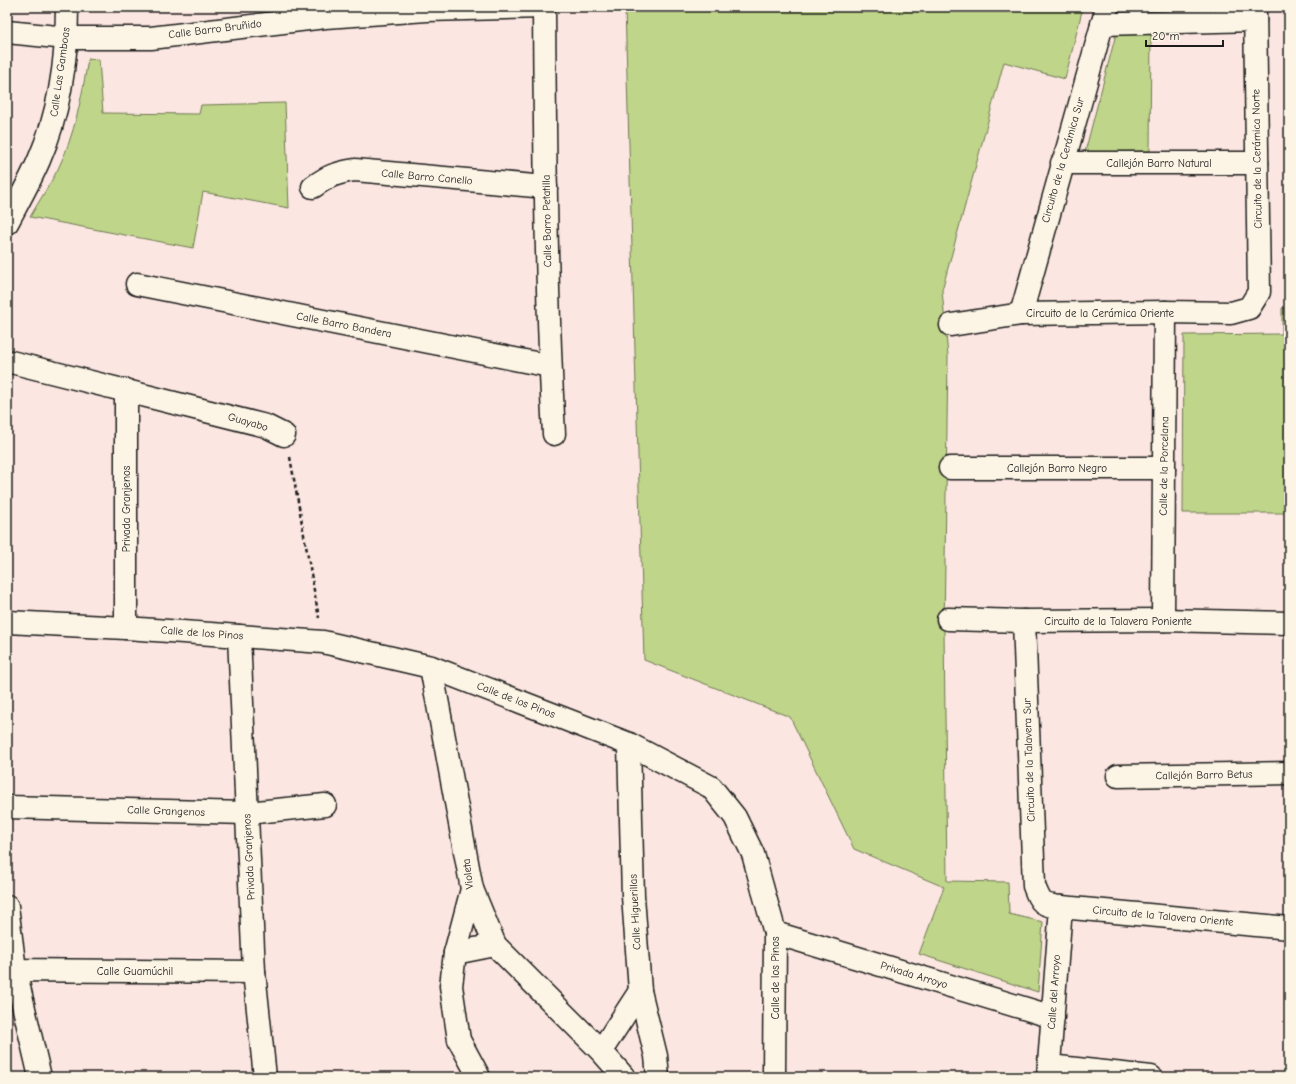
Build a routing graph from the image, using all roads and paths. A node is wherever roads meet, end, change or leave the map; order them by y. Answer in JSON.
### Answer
{"nodes":[{"id":1,"x":67,"y":7,"type":"edge"},
{"id":2,"x":544,"y":7,"type":"edge"},
{"id":3,"x":1255,"y":13,"type":"edge"},
{"id":4,"x":1104,"y":15,"type":"edge"},
{"id":5,"x":7,"y":32,"type":"edge"},
{"id":6,"x":67,"y":38,"type":"junction"},
{"id":7,"x":1062,"y":163,"type":"junction"},
{"id":8,"x":1257,"y":163,"type":"junction"},
{"id":9,"x":313,"y":187,"type":"dead end"},
{"id":10,"x":546,"y":188,"type":"junction"},
{"id":11,"x":7,"y":223,"type":"edge"},
{"id":12,"x":137,"y":284,"type":"dead end"},
{"id":13,"x":1249,"y":308,"type":"joint"},
{"id":14,"x":1165,"y":312,"type":"junction"},
{"id":15,"x":1021,"y":314,"type":"junction"},
{"id":16,"x":951,"y":325,"type":"dead end"},
{"id":17,"x":7,"y":361,"type":"edge"},
{"id":18,"x":550,"y":366,"type":"junction"},
{"id":19,"x":126,"y":390,"type":"junction"},
{"id":20,"x":554,"y":434,"type":"dead end"},
{"id":21,"x":284,"y":435,"type":"joint"},
{"id":22,"x":950,"y":468,"type":"dead end"},
{"id":23,"x":1164,"y":468,"type":"junction"},
{"id":24,"x":948,"y":619,"type":"dead end"},
{"id":25,"x":1162,"y":620,"type":"junction"},
{"id":26,"x":1024,"y":621,"type":"junction"},
{"id":27,"x":7,"y":622,"type":"edge"},
{"id":28,"x":1289,"y":623,"type":"edge"},
{"id":29,"x":126,"y":628,"type":"junction"},
{"id":30,"x":239,"y":636,"type":"junction"},
{"id":31,"x":324,"y":642,"type":"junction"},
{"id":32,"x":431,"y":667,"type":"junction"},
{"id":33,"x":629,"y":744,"type":"junction"},
{"id":34,"x":1289,"y":774,"type":"edge"},
{"id":35,"x":1118,"y":776,"type":"dead end"},
{"id":36,"x":324,"y":805,"type":"dead end"},
{"id":37,"x":7,"y":807,"type":"edge"},
{"id":38,"x":247,"y":813,"type":"junction"},
{"id":39,"x":472,"y":889,"type":"junction"},
{"id":40,"x":1039,"y":899,"type":"joint"},
{"id":41,"x":7,"y":906,"type":"edge"},
{"id":42,"x":1061,"y":907,"type":"junction"},
{"id":43,"x":1289,"y":928,"type":"edge"},
{"id":44,"x":776,"y":933,"type":"junction"},
{"id":45,"x":495,"y":945,"type":"junction"},
{"id":46,"x":455,"y":952,"type":"junction"},
{"id":47,"x":11,"y":970,"type":"edge"},
{"id":48,"x":254,"y":972,"type":"junction"},
{"id":49,"x":640,"y":991,"type":"junction"},
{"id":50,"x":1053,"y":1018,"type":"junction"},
{"id":51,"x":601,"y":1051,"type":"junction"},
{"id":52,"x":1048,"y":1072,"type":"edge"},
{"id":53,"x":40,"y":1077,"type":"edge"},
{"id":54,"x":265,"y":1077,"type":"edge"},
{"id":55,"x":479,"y":1077,"type":"edge"},
{"id":56,"x":624,"y":1077,"type":"edge"},
{"id":57,"x":658,"y":1077,"type":"edge"},
{"id":58,"x":774,"y":1077,"type":"edge"},
{"id":59,"x":1152,"y":1077,"type":"edge"}],
"edges":[{"from":1,"to":6,"type":"street","name":"Calle Las Gamboas"},
{"from":2,"to":6,"type":"street","name":"Calle Barro Bruñido"},
{"from":2,"to":10,"type":"street","name":"Calle Barro Petatilla"},
{"from":3,"to":4,"type":"street"},
{"from":3,"to":8,"type":"street","name":"Circuito de la Cerámica Norte"},
{"from":4,"to":7,"type":"street","name":"Circuito de la Cerámica Sur"},
{"from":5,"to":6,"type":"street","name":"Calle Barro Bruñido"},
{"from":6,"to":11,"type":"street","name":"Calle Las Gamboas"},
{"from":7,"to":8,"type":"street","name":"Callejón Barro Natural"},
{"from":7,"to":15,"type":"street","name":"Circuito de la Cerámica Sur"},
{"from":8,"to":13,"type":"street","name":"Circuito de la Cerámica Norte"},
{"from":9,"to":10,"type":"street","name":"Calle Barro Canello"},
{"from":10,"to":18,"type":"street","name":"Calle Barro Petatilla"},
{"from":12,"to":18,"type":"street","name":"Calle Barro Bandera"},
{"from":13,"to":14,"type":"street","name":"Circuito de la Cerámica Oriente"},
{"from":14,"to":15,"type":"street","name":"Circuito de la Cerámica Oriente"},
{"from":14,"to":23,"type":"street","name":"Calle de la Porcelana"},
{"from":15,"to":16,"type":"street","name":"Circuito de la Cerámica Oriente"},
{"from":17,"to":19,"type":"street","name":"Guayabo"},
{"from":18,"to":20,"type":"street","name":"Calle Barro Petatilla"},
{"from":19,"to":21,"type":"street","name":"Guayabo"},
{"from":19,"to":29,"type":"street","name":"Privada Granjenos"},
{"from":21,"to":31,"type":"path"},
{"from":22,"to":23,"type":"street","name":"Callejón Barro Negro"},
{"from":23,"to":25,"type":"street","name":"Calle de la Porcelana"},
{"from":24,"to":26,"type":"street","name":"Circuito de la Talavera Poniente"},
{"from":25,"to":26,"type":"street","name":"Circuito de la Talavera Poniente"},
{"from":25,"to":28,"type":"street","name":"Circuito de la Talavera Poniente"},
{"from":26,"to":40,"type":"street","name":"Circuito de la Talavera Sur"},
{"from":27,"to":29,"type":"street","name":"Calle de los Pinos"},
{"from":29,"to":30,"type":"street","name":"Calle de los Pinos"},
{"from":30,"to":31,"type":"street","name":"Calle de los Pinos"},
{"from":30,"to":38,"type":"street","name":"Privada Granjenos"},
{"from":31,"to":32,"type":"street","name":"Calle de los Pinos"},
{"from":32,"to":33,"type":"street","name":"Calle de los Pinos"},
{"from":32,"to":39,"type":"street","name":"Violeta"},
{"from":33,"to":44,"type":"street","name":"Calle de los Pinos"},
{"from":33,"to":49,"type":"street","name":"Calle Higuerillas"},
{"from":34,"to":35,"type":"street","name":"Callejón Barro Betus"},
{"from":36,"to":38,"type":"street","name":"Calle Grangenos"},
{"from":37,"to":38,"type":"street","name":"Calle Grangenos"},
{"from":38,"to":48,"type":"street","name":"Privada Granjenos"},
{"from":39,"to":45,"type":"street"},
{"from":39,"to":46,"type":"street","name":"Violeta"},
{"from":40,"to":42,"type":"street","name":"Circuito de la Talavera Oriente"},
{"from":41,"to":47,"type":"street"},
{"from":42,"to":43,"type":"street","name":"Circuito de la Talavera Oriente"},
{"from":42,"to":50,"type":"street","name":"Calle del Arroyo"},
{"from":44,"to":50,"type":"street","name":"Privada Arroyo"},
{"from":44,"to":58,"type":"street","name":"Calle de los Pinos"},
{"from":45,"to":46,"type":"street"},
{"from":45,"to":51,"type":"street"},
{"from":46,"to":55,"type":"street","name":"Violeta"},
{"from":47,"to":48,"type":"street","name":"Calle Guamúchil"},
{"from":47,"to":53,"type":"street"},
{"from":48,"to":54,"type":"street","name":"Privada Granjenos"},
{"from":49,"to":51,"type":"street"},
{"from":49,"to":57,"type":"street","name":"Calle Higuerillas"},
{"from":50,"to":52,"type":"street","name":"Calle del Arroyo"},
{"from":51,"to":56,"type":"street"},
{"from":52,"to":59,"type":"street"}]}
